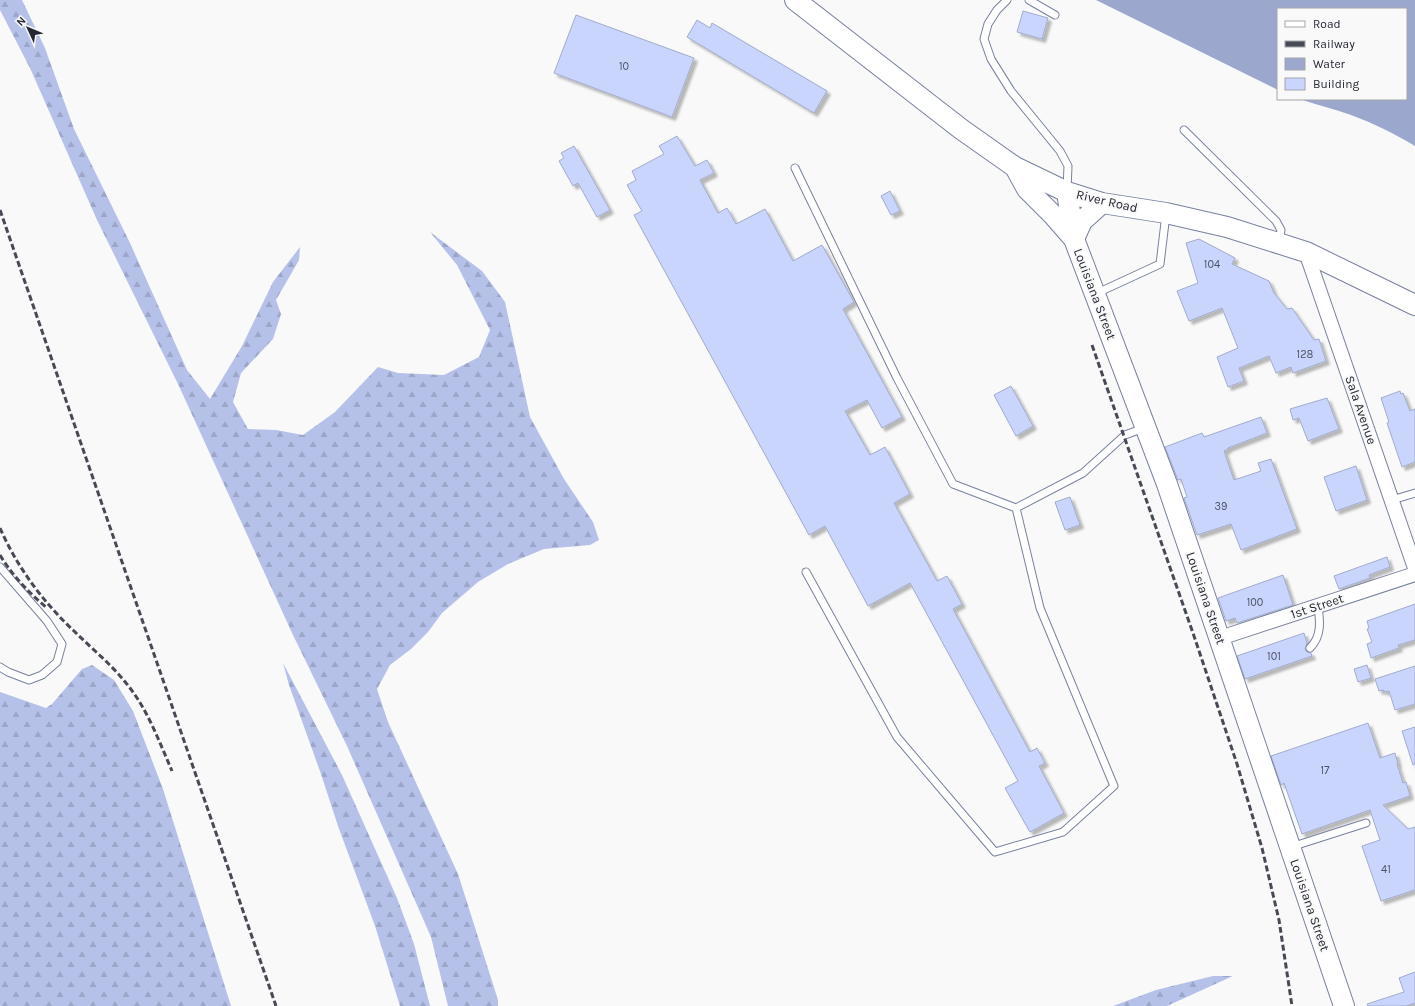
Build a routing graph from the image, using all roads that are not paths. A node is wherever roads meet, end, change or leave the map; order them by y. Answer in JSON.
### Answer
{"nodes":[{"id":1,"x":794,"y":0,"type":"edge"},
{"id":2,"x":1007,"y":0,"type":"edge"},
{"id":3,"x":1029,"y":0,"type":"edge"},
{"id":4,"x":1055,"y":15,"type":"dead end"},
{"id":5,"x":1184,"y":130,"type":"dead end"},
{"id":6,"x":1015,"y":167,"type":"junction"},
{"id":7,"x":795,"y":168,"type":"dead end"},
{"id":8,"x":1067,"y":192,"type":"junction"},
{"id":9,"x":1102,"y":203,"type":"junction"},
{"id":10,"x":1166,"y":213,"type":"junction"},
{"id":11,"x":1074,"y":239,"type":"junction"},
{"id":12,"x":1278,"y":243,"type":"junction"},
{"id":13,"x":1306,"y":252,"type":"junction"},
{"id":14,"x":1095,"y":294,"type":"junction"},
{"id":15,"x":1415,"y":305,"type":"edge"},
{"id":16,"x":1146,"y":427,"type":"junction"},
{"id":17,"x":1415,"y":493,"type":"edge"},
{"id":18,"x":1392,"y":500,"type":"junction"},
{"id":19,"x":1016,"y":508,"type":"junction"},
{"id":20,"x":0,"y":567,"type":"edge"},
{"id":21,"x":1415,"y":568,"type":"edge"},
{"id":22,"x":806,"y":572,"type":"dead end"},
{"id":23,"x":1415,"y":574,"type":"edge"},
{"id":24,"x":1318,"y":606,"type":"junction"},
{"id":25,"x":1220,"y":638,"type":"junction"},
{"id":26,"x":1310,"y":648,"type":"dead end"},
{"id":27,"x":0,"y":667,"type":"edge"},
{"id":28,"x":1366,"y":823,"type":"dead end"},
{"id":29,"x":1290,"y":847,"type":"junction"},
{"id":30,"x":1344,"y":1006,"type":"edge"}],
"edges":[{"from":1,"to":6,"type":"main road","name":"River Road"},
{"from":2,"to":8,"type":"lane"},
{"from":3,"to":4,"type":"lane"},
{"from":5,"to":12,"type":"lane"},
{"from":6,"to":8,"type":"main road","name":"River Road"},
{"from":6,"to":11,"type":"main road"},
{"from":7,"to":19,"type":"lane"},
{"from":8,"to":9,"type":"main road","name":"River Road"},
{"from":8,"to":11,"type":"main road","name":"Louisiana Street"},
{"from":9,"to":10,"type":"main road","name":"River Road"},
{"from":9,"to":11,"type":"main road"},
{"from":10,"to":12,"type":"main road","name":"River Road"},
{"from":10,"to":14,"type":"lane"},
{"from":11,"to":14,"type":"main road","name":"Louisiana Street"},
{"from":12,"to":13,"type":"main road","name":"River Road"},
{"from":13,"to":15,"type":"main road","name":"River Road"},
{"from":13,"to":18,"type":"street","name":"Sala Avenue"},
{"from":14,"to":16,"type":"main road","name":"Louisiana Street"},
{"from":16,"to":19,"type":"lane"},
{"from":16,"to":25,"type":"main road","name":"Louisiana Street"},
{"from":17,"to":18,"type":"lane"},
{"from":18,"to":21,"type":"street","name":"Sala Avenue"},
{"from":19,"to":22,"type":"lane"},
{"from":20,"to":27,"type":"lane"},
{"from":23,"to":24,"type":"street","name":"1st Street"},
{"from":24,"to":25,"type":"street","name":"1st Street"},
{"from":24,"to":26,"type":"lane"},
{"from":25,"to":29,"type":"main road","name":"Louisiana Street"},
{"from":28,"to":29,"type":"lane"},
{"from":29,"to":30,"type":"main road","name":"Louisiana Street"}]}
